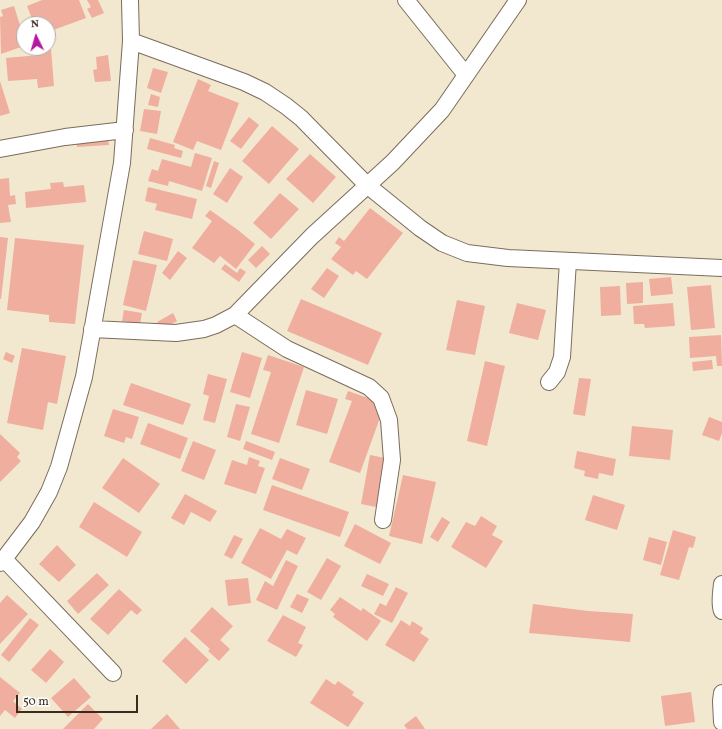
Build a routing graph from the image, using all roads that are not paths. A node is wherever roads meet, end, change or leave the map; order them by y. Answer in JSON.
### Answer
{"nodes":[{"id":1,"x":130,"y":0,"type":"edge"},
{"id":2,"x":406,"y":0,"type":"edge"},
{"id":3,"x":518,"y":0,"type":"edge"},
{"id":4,"x":131,"y":41,"type":"junction"},
{"id":5,"x":466,"y":76,"type":"junction"},
{"id":6,"x":124,"y":130,"type":"junction"},
{"id":7,"x":0,"y":149,"type":"edge"},
{"id":8,"x":368,"y":185,"type":"junction"},
{"id":9,"x":568,"y":261,"type":"junction"},
{"id":10,"x":722,"y":268,"type":"edge"},
{"id":11,"x":235,"y":315,"type":"junction"},
{"id":12,"x":92,"y":329,"type":"junction"},
{"id":13,"x":550,"y":382,"type":"dead end"},
{"id":14,"x":384,"y":520,"type":"dead end"},
{"id":15,"x":2,"y":561,"type":"edge"},
{"id":16,"x":722,"y":584,"type":"edge"},
{"id":17,"x":722,"y":611,"type":"edge"},
{"id":18,"x":113,"y":672,"type":"dead end"},
{"id":19,"x":722,"y":693,"type":"edge"},
{"id":20,"x":722,"y":722,"type":"edge"}],
"edges":[{"from":1,"to":4,"type":"street"},
{"from":2,"to":5,"type":"street"},
{"from":3,"to":5,"type":"street"},
{"from":4,"to":6,"type":"street"},
{"from":4,"to":8,"type":"street"},
{"from":5,"to":8,"type":"street"},
{"from":6,"to":7,"type":"street"},
{"from":6,"to":12,"type":"street"},
{"from":8,"to":9,"type":"street"},
{"from":8,"to":11,"type":"street"},
{"from":9,"to":10,"type":"street"},
{"from":9,"to":13,"type":"street"},
{"from":11,"to":12,"type":"street"},
{"from":11,"to":14,"type":"street"},
{"from":12,"to":15,"type":"street"},
{"from":15,"to":18,"type":"street"},
{"from":16,"to":17,"type":"street"},
{"from":19,"to":20,"type":"street"}]}
